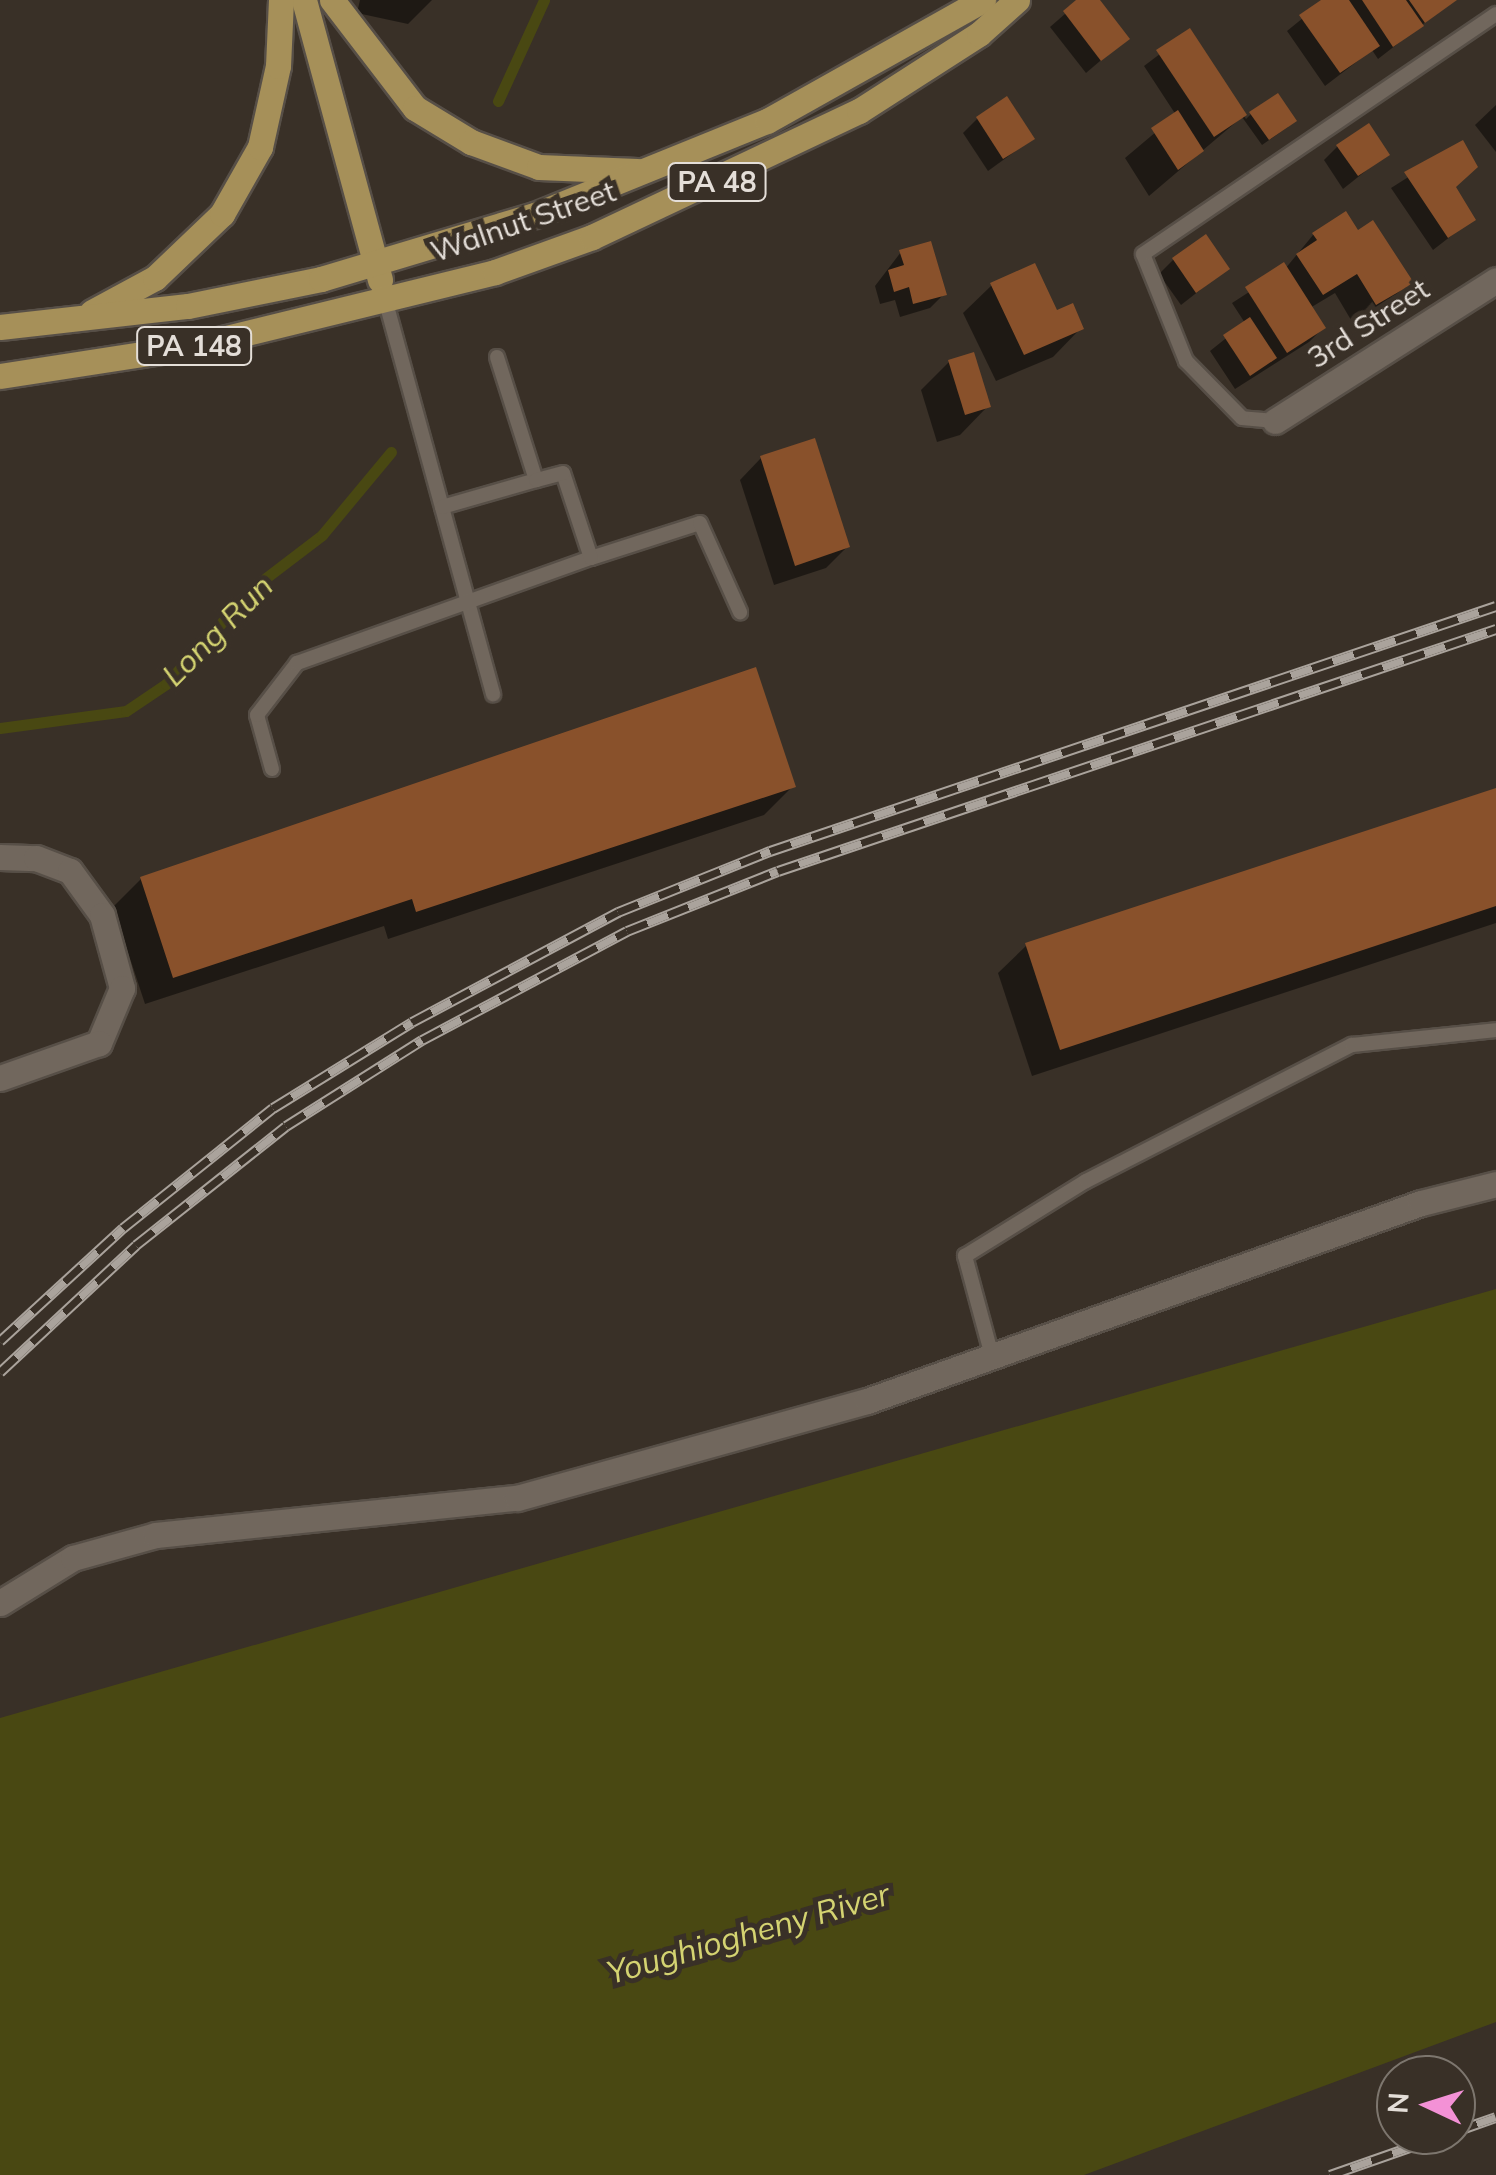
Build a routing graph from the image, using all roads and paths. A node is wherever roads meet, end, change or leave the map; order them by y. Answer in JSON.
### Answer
{"nodes":[{"id":1,"x":281,"y":0,"type":"edge"},
{"id":2,"x":304,"y":0,"type":"edge"},
{"id":3,"x":332,"y":0,"type":"edge"},
{"id":4,"x":983,"y":0,"type":"edge"},
{"id":5,"x":1017,"y":0,"type":"edge"},
{"id":6,"x":1496,"y":14,"type":"edge"},
{"id":7,"x":652,"y":171,"type":"junction"},
{"id":8,"x":376,"y":264,"type":"junction"},
{"id":9,"x":1496,"y":280,"type":"edge"},
{"id":10,"x":385,"y":299,"type":"junction"},
{"id":11,"x":76,"y":320,"type":"junction"},
{"id":12,"x":0,"y":328,"type":"edge"},
{"id":13,"x":496,"y":358,"type":"dead end"},
{"id":14,"x":0,"y":376,"type":"edge"},
{"id":15,"x":1275,"y":420,"type":"joint"},
{"id":16,"x":536,"y":480,"type":"junction"},
{"id":17,"x":442,"y":507,"type":"junction"},
{"id":18,"x":591,"y":558,"type":"junction"},
{"id":19,"x":468,"y":602,"type":"junction"},
{"id":20,"x":740,"y":612,"type":"dead end"},
{"id":21,"x":493,"y":695,"type":"dead end"},
{"id":22,"x":272,"y":769,"type":"dead end"},
{"id":23,"x":0,"y":857,"type":"edge"},
{"id":24,"x":1496,"y":1030,"type":"edge"},
{"id":25,"x":0,"y":1078,"type":"edge"},
{"id":26,"x":1496,"y":1184,"type":"edge"},
{"id":27,"x":992,"y":1356,"type":"junction"},
{"id":28,"x":0,"y":1603,"type":"edge"}],
"edges":[{"from":1,"to":11,"type":"main road"},
{"from":2,"to":8,"type":"main road"},
{"from":3,"to":7,"type":"main road","number":"PA 48"},
{"from":4,"to":7,"type":"main road","name":"Walnut Street","number":"PA 48"},
{"from":5,"to":10,"type":"main road","name":"Walnut Street","number":"PA 48"},
{"from":6,"to":15,"type":"lane"},
{"from":7,"to":8,"type":"main road","name":"Walnut Street","number":"PA 148"},
{"from":8,"to":10,"type":"main road"},
{"from":8,"to":11,"type":"main road","name":"Walnut Street","number":"PA 148"},
{"from":9,"to":15,"type":"street","name":"3rd Street"},
{"from":10,"to":14,"type":"main road","name":"Walnut Street","number":"PA 148"},
{"from":10,"to":17,"type":"lane"},
{"from":11,"to":12,"type":"main road","name":"Walnut Street","number":"PA 148"},
{"from":13,"to":16,"type":"lane"},
{"from":16,"to":17,"type":"lane"},
{"from":16,"to":18,"type":"lane"},
{"from":17,"to":19,"type":"lane"},
{"from":18,"to":19,"type":"lane"},
{"from":18,"to":20,"type":"lane"},
{"from":19,"to":21,"type":"lane"},
{"from":19,"to":22,"type":"lane"},
{"from":23,"to":25,"type":"street"},
{"from":24,"to":27,"type":"lane"},
{"from":26,"to":27,"type":"street"},
{"from":27,"to":28,"type":"street"}]}
